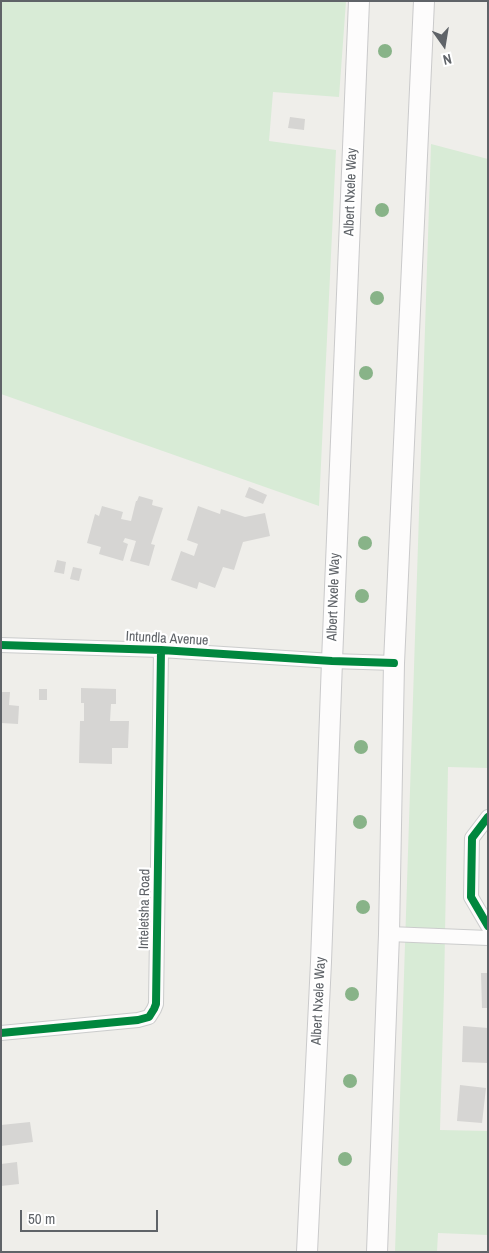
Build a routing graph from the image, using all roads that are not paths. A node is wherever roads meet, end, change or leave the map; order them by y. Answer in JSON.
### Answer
{"nodes":[{"id":1,"x":359,"y":1,"type":"edge"},
{"id":2,"x":424,"y":1,"type":"edge"},
{"id":3,"x":1,"y":646,"type":"edge"},
{"id":4,"x":161,"y":650,"type":"junction"},
{"id":5,"x":332,"y":661,"type":"junction"},
{"id":6,"x":394,"y":663,"type":"junction"},
{"id":7,"x":488,"y":818,"type":"edge"},
{"id":8,"x":488,"y":926,"type":"edge"},
{"id":9,"x":388,"y":934,"type":"junction"},
{"id":10,"x":488,"y":938,"type":"edge"},
{"id":11,"x":1,"y":1033,"type":"edge"},
{"id":12,"x":307,"y":1252,"type":"edge"},
{"id":13,"x":377,"y":1252,"type":"edge"}],
"edges":[{"from":1,"to":5,"type":"main road","name":"Albert Nxele Way"},
{"from":2,"to":6,"type":"main road"},
{"from":3,"to":4,"type":"street","name":"Intundla Avenue"},
{"from":4,"to":5,"type":"street","name":"Intundla Avenue"},
{"from":4,"to":11,"type":"street","name":"Inteletsha Road"},
{"from":5,"to":6,"type":"street","name":"Intundla Avenue"},
{"from":5,"to":12,"type":"main road","name":"Albert Nxele Way"},
{"from":6,"to":9,"type":"main road"},
{"from":7,"to":8,"type":"street"},
{"from":9,"to":10,"type":"street"},
{"from":9,"to":13,"type":"main road"}]}
